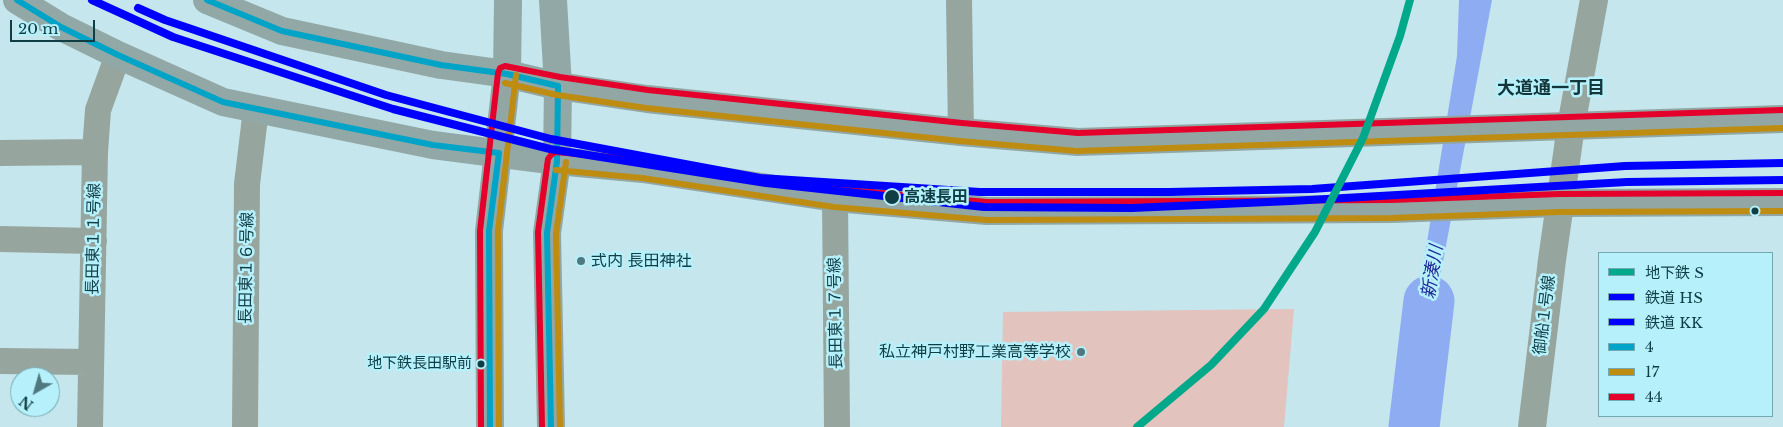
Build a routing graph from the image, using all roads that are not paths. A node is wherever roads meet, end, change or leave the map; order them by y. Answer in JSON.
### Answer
{"nodes":[{"id":1,"x":18,"y":0,"type":"edge"},
{"id":2,"x":207,"y":0,"type":"edge"},
{"id":3,"x":508,"y":0,"type":"edge"},
{"id":4,"x":553,"y":0,"type":"edge"},
{"id":5,"x":960,"y":0,"type":"edge"},
{"id":6,"x":1594,"y":0,"type":"edge"},
{"id":7,"x":118,"y":55,"type":"junction"},
{"id":8,"x":507,"y":74,"type":"junction"},
{"id":9,"x":558,"y":86,"type":"junction"},
{"id":10,"x":256,"y":109,"type":"junction"},
{"id":11,"x":1783,"y":119,"type":"edge"},
{"id":12,"x":1571,"y":126,"type":"junction"},
{"id":13,"x":961,"y":132,"type":"junction"},
{"id":14,"x":95,"y":152,"type":"junction"},
{"id":15,"x":0,"y":153,"type":"edge"},
{"id":16,"x":499,"y":153,"type":"junction"},
{"id":17,"x":557,"y":161,"type":"junction"},
{"id":18,"x":835,"y":198,"type":"junction"},
{"id":19,"x":1783,"y":202,"type":"edge"},
{"id":20,"x":1560,"y":204,"type":"junction"},
{"id":21,"x":0,"y":239,"type":"edge"},
{"id":22,"x":94,"y":241,"type":"junction"},
{"id":23,"x":0,"y":361,"type":"edge"},
{"id":24,"x":91,"y":362,"type":"junction"},
{"id":25,"x":90,"y":427,"type":"edge"},
{"id":26,"x":245,"y":427,"type":"edge"},
{"id":27,"x":490,"y":427,"type":"edge"},
{"id":28,"x":551,"y":427,"type":"edge"},
{"id":29,"x":837,"y":427,"type":"edge"},
{"id":30,"x":1532,"y":427,"type":"edge"}],
"edges":[{"from":1,"to":7,"type":"highway"},
{"from":2,"to":8,"type":"highway"},
{"from":3,"to":8,"type":"highway"},
{"from":4,"to":9,"type":"highway"},
{"from":5,"to":13,"type":"street"},
{"from":6,"to":12,"type":"street","name":"御船１号線"},
{"from":7,"to":10,"type":"highway"},
{"from":7,"to":14,"type":"street","name":"長田東１１号線"},
{"from":8,"to":9,"type":"main road"},
{"from":8,"to":16,"type":"main road"},
{"from":9,"to":13,"type":"main road"},
{"from":9,"to":17,"type":"highway"},
{"from":10,"to":16,"type":"highway"},
{"from":10,"to":26,"type":"street","name":"長田東１６号線"},
{"from":11,"to":12,"type":"main road"},
{"from":12,"to":13,"type":"main road"},
{"from":12,"to":20,"type":"street","name":"御船１号線"},
{"from":14,"to":15,"type":"street"},
{"from":14,"to":22,"type":"street","name":"長田東１１号線"},
{"from":16,"to":17,"type":"highway"},
{"from":16,"to":27,"type":"main road"},
{"from":17,"to":18,"type":"main road"},
{"from":17,"to":28,"type":"main road"},
{"from":18,"to":20,"type":"main road"},
{"from":18,"to":29,"type":"street","name":"長田東１７号線"},
{"from":19,"to":20,"type":"main road"},
{"from":20,"to":30,"type":"street","name":"御船１号線"},
{"from":21,"to":22,"type":"street"},
{"from":22,"to":24,"type":"street","name":"長田東１１号線"},
{"from":23,"to":24,"type":"street"},
{"from":24,"to":25,"type":"street","name":"長田東１１号線"}]}
